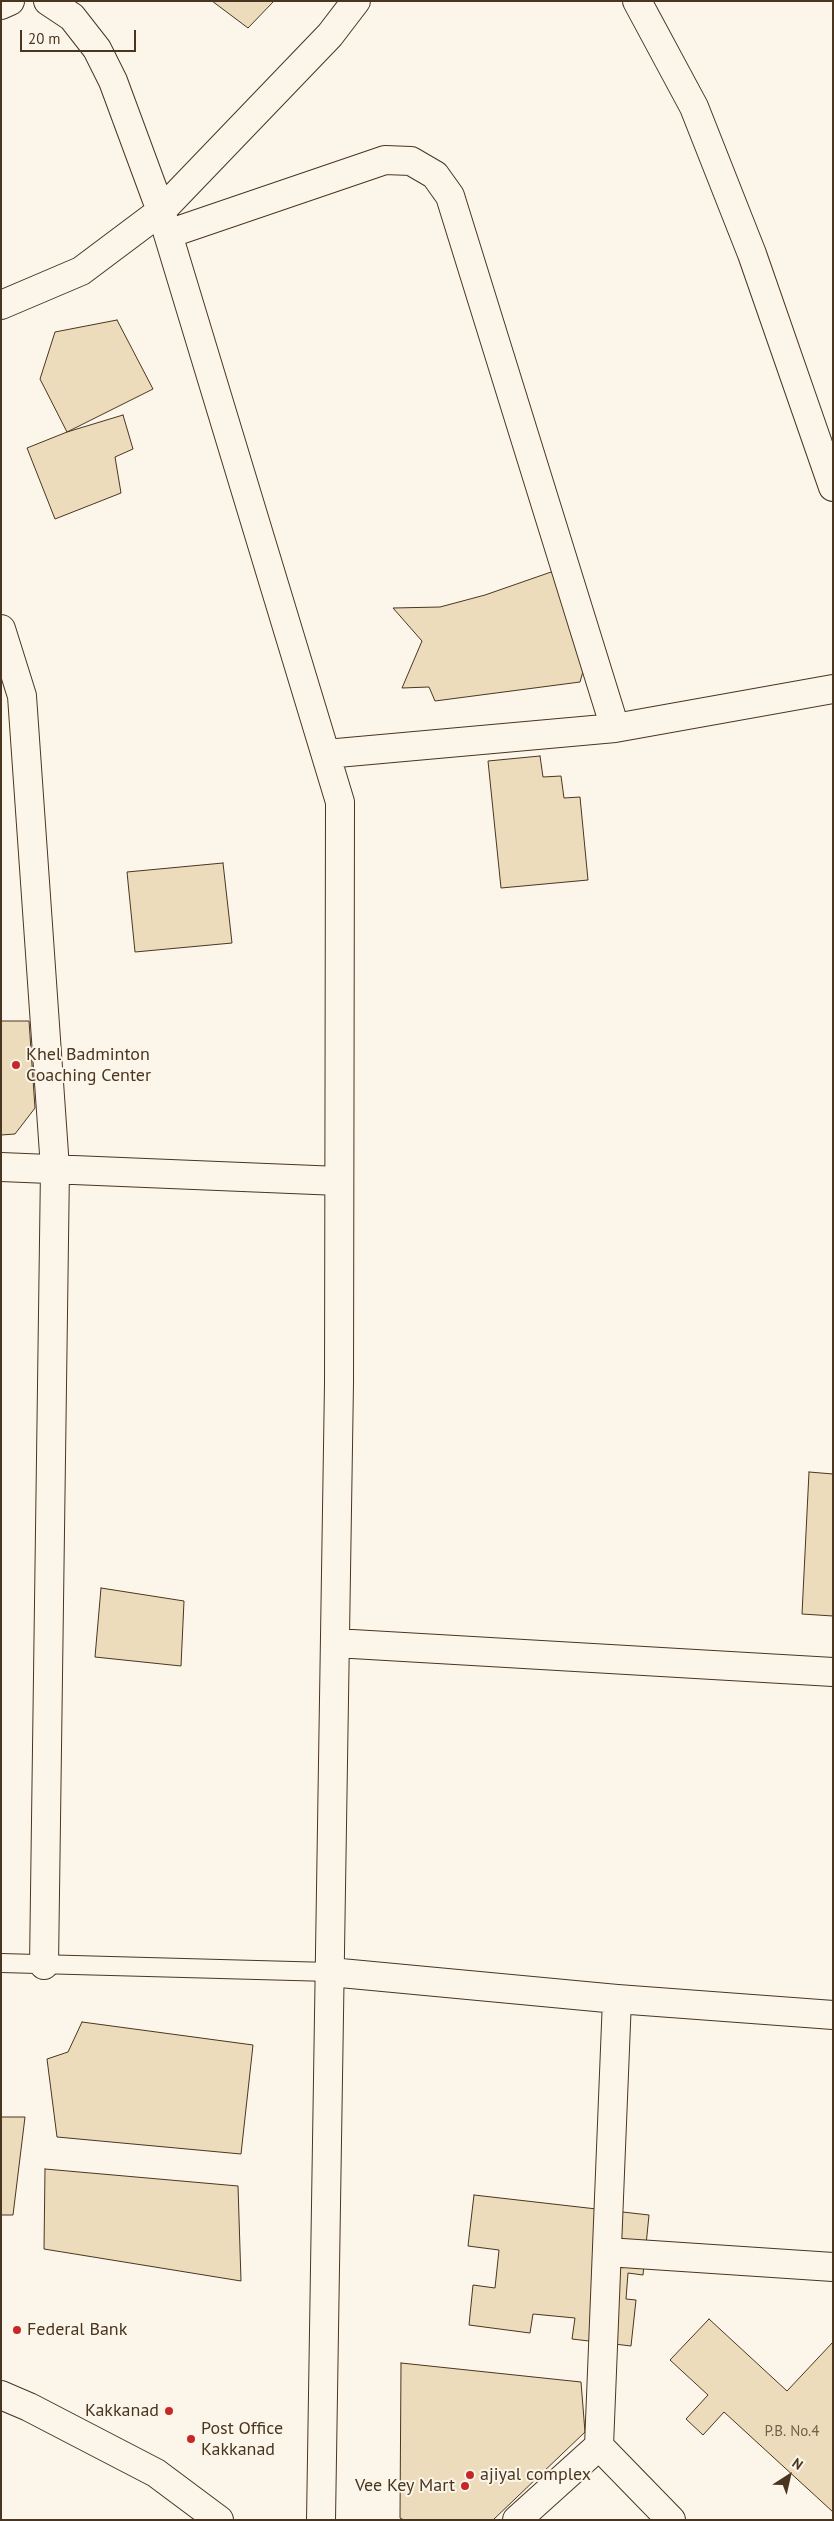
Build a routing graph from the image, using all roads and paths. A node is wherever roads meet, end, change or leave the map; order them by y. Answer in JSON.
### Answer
{"nodes":[{"id":1,"x":10,"y":1,"type":"edge"},
{"id":2,"x":48,"y":1,"type":"edge"},
{"id":3,"x":356,"y":1,"type":"edge"},
{"id":4,"x":637,"y":1,"type":"edge"},
{"id":5,"x":1,"y":5,"type":"edge"},
{"id":6,"x":164,"y":222,"type":"junction"},
{"id":7,"x":1,"y":305,"type":"edge"},
{"id":8,"x":832,"y":482,"type":"edge"},
{"id":9,"x":1,"y":629,"type":"edge"},
{"id":10,"x":833,"y":689,"type":"edge"},
{"id":11,"x":615,"y":728,"type":"junction"},
{"id":12,"x":326,"y":754,"type":"junction"},
{"id":13,"x":1,"y":1167,"type":"edge"},
{"id":14,"x":55,"y":1168,"type":"junction"},
{"id":15,"x":339,"y":1181,"type":"junction"},
{"id":16,"x":335,"y":1642,"type":"junction"},
{"id":17,"x":833,"y":1672,"type":"edge"},
{"id":18,"x":1,"y":1963,"type":"edge"},
{"id":19,"x":44,"y":1965,"type":"junction"},
{"id":20,"x":330,"y":1972,"type":"junction"},
{"id":21,"x":617,"y":1999,"type":"junction"},
{"id":22,"x":833,"y":2015,"type":"edge"},
{"id":23,"x":607,"y":2252,"type":"junction"},
{"id":24,"x":833,"y":2267,"type":"edge"},
{"id":25,"x":1,"y":2395,"type":"edge"},
{"id":26,"x":599,"y":2446,"type":"junction"},
{"id":27,"x":219,"y":2520,"type":"edge"},
{"id":28,"x":321,"y":2520,"type":"edge"},
{"id":29,"x":517,"y":2520,"type":"edge"},
{"id":30,"x":672,"y":2520,"type":"edge"}],
"edges":[{"from":1,"to":5,"type":"street"},
{"from":2,"to":6,"type":"street"},
{"from":3,"to":6,"type":"street"},
{"from":4,"to":8,"type":"street"},
{"from":6,"to":7,"type":"street"},
{"from":6,"to":11,"type":"street"},
{"from":6,"to":12,"type":"street"},
{"from":9,"to":14,"type":"street"},
{"from":10,"to":11,"type":"street"},
{"from":11,"to":12,"type":"street"},
{"from":12,"to":15,"type":"street"},
{"from":13,"to":14,"type":"street"},
{"from":14,"to":15,"type":"street"},
{"from":14,"to":19,"type":"street"},
{"from":15,"to":16,"type":"street"},
{"from":16,"to":17,"type":"street"},
{"from":16,"to":20,"type":"street"},
{"from":18,"to":19,"type":"lane"},
{"from":19,"to":20,"type":"lane"},
{"from":20,"to":21,"type":"street"},
{"from":20,"to":28,"type":"street"},
{"from":21,"to":22,"type":"street"},
{"from":21,"to":23,"type":"street"},
{"from":23,"to":24,"type":"street"},
{"from":23,"to":26,"type":"street"},
{"from":25,"to":27,"type":"street"},
{"from":26,"to":29,"type":"street"},
{"from":26,"to":30,"type":"street"}]}
